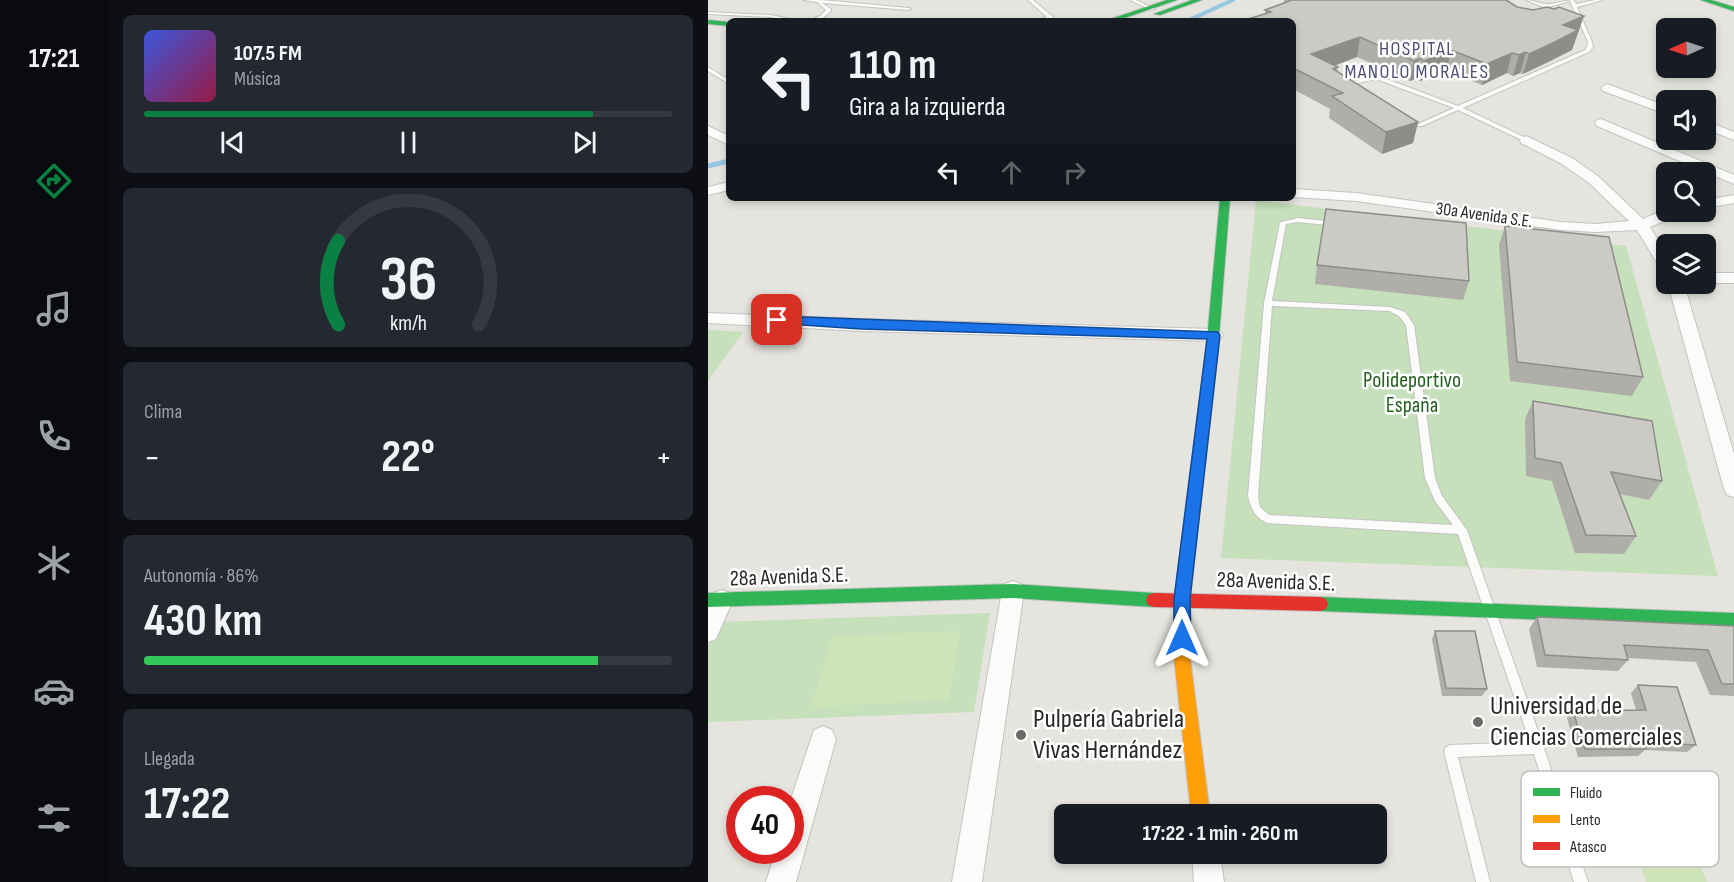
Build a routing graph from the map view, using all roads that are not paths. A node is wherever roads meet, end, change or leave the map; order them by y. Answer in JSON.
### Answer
{"nodes":[{"id":1,"x":805,"y":0,"type":"edge"},
{"id":2,"x":1030,"y":0,"type":"edge"},
{"id":3,"x":1132,"y":0,"type":"edge"},
{"id":4,"x":1174,"y":0,"type":"edge"},
{"id":5,"x":1199,"y":0,"type":"edge"},
{"id":6,"x":1528,"y":0,"type":"edge"},
{"id":7,"x":1601,"y":0,"type":"edge"},
{"id":8,"x":1704,"y":0,"type":"edge"},
{"id":9,"x":1572,"y":2,"type":"edge"},
{"id":10,"x":819,"y":3,"type":"junction"},
{"id":11,"x":1546,"y":6,"type":"junction"},
{"id":12,"x":909,"y":9,"type":"dead end"},
{"id":13,"x":1734,"y":9,"type":"edge"},
{"id":14,"x":1155,"y":11,"type":"junction"},
{"id":15,"x":708,"y":13,"type":"edge"},
{"id":16,"x":781,"y":18,"type":"edge"},
{"id":17,"x":820,"y":18,"type":"edge"},
{"id":18,"x":1051,"y":18,"type":"edge"},
{"id":19,"x":1123,"y":18,"type":"edge"},
{"id":20,"x":1142,"y":18,"type":"edge"},
{"id":21,"x":708,"y":22,"type":"edge"},
{"id":22,"x":1541,"y":22,"type":"edge"},
{"id":23,"x":726,"y":24,"type":"edge"},
{"id":24,"x":708,"y":27,"type":"edge"},
{"id":25,"x":726,"y":29,"type":"edge"},
{"id":26,"x":708,"y":69,"type":"edge"},
{"id":27,"x":726,"y":80,"type":"edge"},
{"id":28,"x":1354,"y":82,"type":"edge"},
{"id":29,"x":1607,"y":88,"type":"dead end"},
{"id":30,"x":1656,"y":107,"type":"edge"},
{"id":31,"x":1460,"y":109,"type":"junction"},
{"id":32,"x":1601,"y":123,"type":"dead end"},
{"id":33,"x":1420,"y":125,"type":"dead end"},
{"id":34,"x":1716,"y":129,"type":"edge"},
{"id":35,"x":708,"y":130,"type":"edge"},
{"id":36,"x":1734,"y":136,"type":"edge"},
{"id":37,"x":726,"y":139,"type":"edge"},
{"id":38,"x":1526,"y":140,"type":"joint"},
{"id":39,"x":1734,"y":180,"type":"edge"},
{"id":40,"x":726,"y":187,"type":"edge"},
{"id":41,"x":708,"y":191,"type":"edge"},
{"id":42,"x":1296,"y":193,"type":"edge"},
{"id":43,"x":1734,"y":199,"type":"edge"},
{"id":44,"x":1225,"y":201,"type":"edge"},
{"id":45,"x":1716,"y":202,"type":"edge"},
{"id":46,"x":1656,"y":219,"type":"edge"},
{"id":47,"x":1342,"y":224,"type":"edge"},
{"id":48,"x":1641,"y":225,"type":"junction"},
{"id":49,"x":1656,"y":249,"type":"edge"},
{"id":50,"x":1716,"y":278,"type":"edge"},
{"id":51,"x":1734,"y":278,"type":"edge"},
{"id":52,"x":1679,"y":294,"type":"edge"},
{"id":53,"x":1268,"y":303,"type":"junction"},
{"id":54,"x":708,"y":318,"type":"edge"},
{"id":55,"x":1214,"y":335,"type":"junction"},
{"id":56,"x":1734,"y":489,"type":"edge"},
{"id":57,"x":1462,"y":530,"type":"junction"},
{"id":58,"x":1013,"y":591,"type":"junction"},
{"id":59,"x":1182,"y":599,"type":"junction"},
{"id":60,"x":715,"y":600,"type":"edge"},
{"id":61,"x":1489,"y":611,"type":"junction"},
{"id":62,"x":1734,"y":620,"type":"edge"},
{"id":63,"x":708,"y":631,"type":"edge"},
{"id":64,"x":823,"y":739,"type":"dead end"},
{"id":65,"x":1538,"y":748,"type":"junction"},
{"id":66,"x":1545,"y":771,"type":"edge"},
{"id":67,"x":804,"y":803,"type":"edge"},
{"id":68,"x":1200,"y":804,"type":"edge"},
{"id":69,"x":786,"y":864,"type":"edge"},
{"id":70,"x":1207,"y":864,"type":"edge"},
{"id":71,"x":1576,"y":867,"type":"edge"},
{"id":72,"x":781,"y":882,"type":"edge"},
{"id":73,"x":966,"y":882,"type":"edge"},
{"id":74,"x":1209,"y":882,"type":"edge"},
{"id":75,"x":1483,"y":882,"type":"edge"},
{"id":76,"x":1581,"y":882,"type":"edge"}],
"edges":[{"from":1,"to":10,"type":"lane"},
{"from":2,"to":18,"type":"lane"},
{"from":3,"to":14,"type":"lane"},
{"from":4,"to":14,"type":"street"},
{"from":5,"to":14,"type":"street"},
{"from":6,"to":11,"type":"lane"},
{"from":7,"to":9,"type":"lane"},
{"from":8,"to":13,"type":"street"},
{"from":9,"to":11,"type":"lane"},
{"from":9,"to":31,"type":"lane"},
{"from":10,"to":12,"type":"lane"},
{"from":10,"to":17,"type":"lane"},
{"from":11,"to":22,"type":"lane"},
{"from":14,"to":19,"type":"street"},
{"from":14,"to":20,"type":"street"},
{"from":15,"to":16,"type":"lane"},
{"from":21,"to":23,"type":"street"},
{"from":24,"to":25,"type":"street"},
{"from":26,"to":27,"type":"lane"},
{"from":28,"to":31,"type":"lane"},
{"from":29,"to":30,"type":"street"},
{"from":31,"to":33,"type":"lane"},
{"from":31,"to":38,"type":"lane"},
{"from":32,"to":39,"type":"street"},
{"from":34,"to":36,"type":"street"},
{"from":35,"to":37,"type":"street"},
{"from":38,"to":48,"type":"street"},
{"from":40,"to":41,"type":"street"},
{"from":42,"to":48,"type":"street","name":"30a Avenida S.E."},
{"from":43,"to":45,"type":"street"},
{"from":44,"to":55,"type":"street"},
{"from":46,"to":48,"type":"street","name":"30a Avenida S.E."},
{"from":47,"to":53,"type":"lane"},
{"from":48,"to":49,"type":"street"},
{"from":50,"to":51,"type":"street"},
{"from":52,"to":56,"type":"street"},
{"from":53,"to":57,"type":"lane"},
{"from":53,"to":57,"type":"lane"},
{"from":54,"to":55,"type":"street"},
{"from":55,"to":59,"type":"street"},
{"from":57,"to":61,"type":"lane"},
{"from":58,"to":59,"type":"street","name":"28a Avenida S.E."},
{"from":58,"to":60,"type":"street","name":"28a Avenida S.E."},
{"from":58,"to":73,"type":"street"},
{"from":59,"to":61,"type":"street","name":"28a Avenida S.E."},
{"from":59,"to":68,"type":"street"},
{"from":60,"to":63,"type":"street"},
{"from":61,"to":62,"type":"street","name":"28a Avenida S.E."},
{"from":61,"to":65,"type":"lane"},
{"from":64,"to":67,"type":"street"},
{"from":65,"to":66,"type":"lane"},
{"from":65,"to":75,"type":"lane"},
{"from":69,"to":72,"type":"street"},
{"from":70,"to":74,"type":"street"},
{"from":71,"to":76,"type":"lane"}]}
